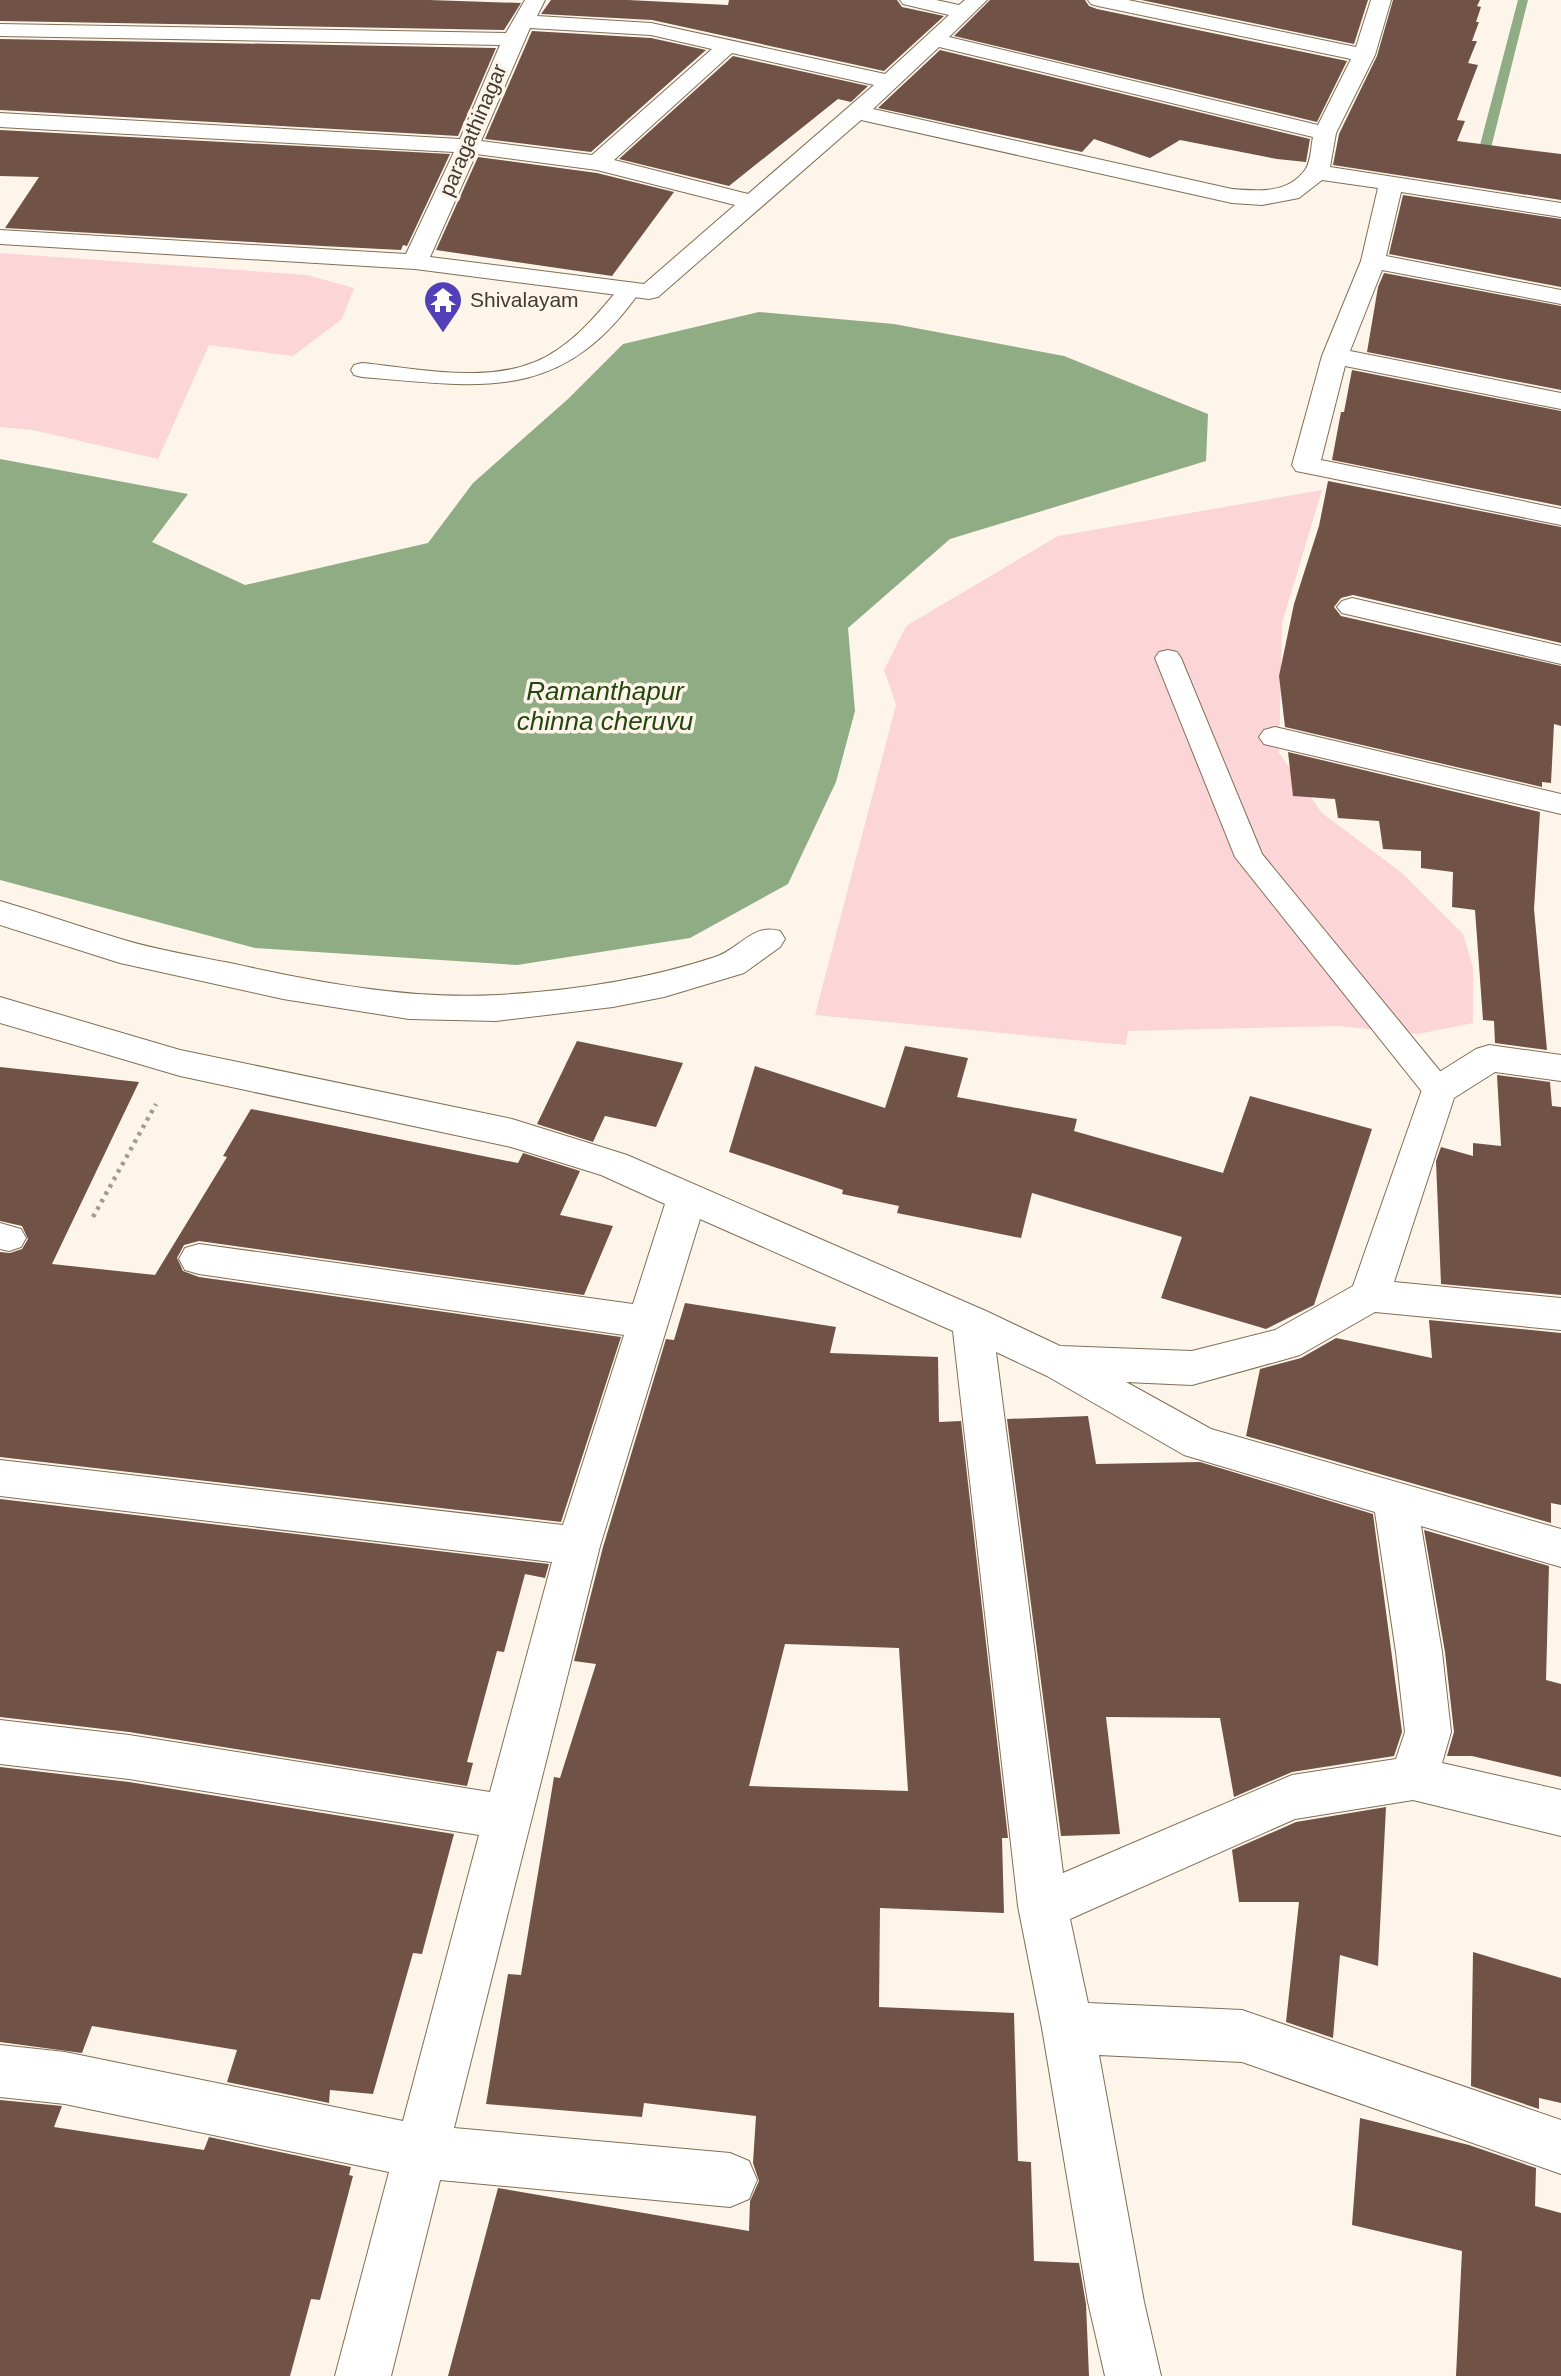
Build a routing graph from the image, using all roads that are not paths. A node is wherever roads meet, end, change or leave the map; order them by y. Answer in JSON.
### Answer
{"nodes":[{"id":1,"x":534,"y":0,"type":"edge"},
{"id":2,"x":910,"y":0,"type":"edge"},
{"id":3,"x":1098,"y":0,"type":"edge"},
{"id":4,"x":1381,"y":0,"type":"edge"},
{"id":5,"x":971,"y":6,"type":"edge"},
{"id":6,"x":1161,"y":6,"type":"edge"},
{"id":7,"x":0,"y":30,"type":"edge"},
{"id":8,"x":518,"y":30,"type":"junction"},
{"id":9,"x":935,"y":40,"type":"junction"},
{"id":10,"x":728,"y":46,"type":"junction"},
{"id":11,"x":1364,"y":55,"type":"junction"},
{"id":12,"x":887,"y":81,"type":"junction"},
{"id":13,"x":857,"y":112,"type":"junction"},
{"id":14,"x":0,"y":120,"type":"edge"},
{"id":15,"x":1325,"y":134,"type":"junction"},
{"id":16,"x":468,"y":146,"type":"junction"},
{"id":17,"x":597,"y":163,"type":"junction"},
{"id":18,"x":1317,"y":172,"type":"junction"},
{"id":19,"x":1391,"y":183,"type":"junction"},
{"id":20,"x":750,"y":202,"type":"junction"},
{"id":21,"x":1561,"y":210,"type":"edge"},
{"id":22,"x":0,"y":237,"type":"edge"},
{"id":23,"x":1373,"y":261,"type":"junction"},
{"id":24,"x":415,"y":262,"type":"junction"},
{"id":25,"x":630,"y":290,"type":"junction"},
{"id":26,"x":1561,"y":297,"type":"edge"},
{"id":27,"x":1335,"y":356,"type":"junction"},
{"id":28,"x":362,"y":370,"type":"dead end"},
{"id":29,"x":1561,"y":401,"type":"edge"},
{"id":30,"x":1561,"y":517,"type":"edge"},
{"id":31,"x":1352,"y":607,"type":"dead end"},
{"id":32,"x":1561,"y":655,"type":"edge"},
{"id":33,"x":1168,"y":658,"type":"dead end"},
{"id":34,"x":1275,"y":737,"type":"dead end"},
{"id":35,"x":1561,"y":804,"type":"edge"},
{"id":36,"x":0,"y":913,"type":"edge"},
{"id":37,"x":768,"y":939,"type":"dead end"},
{"id":38,"x":0,"y":1010,"type":"edge"},
{"id":39,"x":1561,"y":1068,"type":"edge"},
{"id":40,"x":1438,"y":1090,"type":"junction"},
{"id":41,"x":687,"y":1197,"type":"junction"},
{"id":42,"x":199,"y":1259,"type":"dead end"},
{"id":43,"x":1370,"y":1296,"type":"junction"},
{"id":44,"x":1561,"y":1314,"type":"edge"},
{"id":45,"x":648,"y":1322,"type":"junction"},
{"id":46,"x":972,"y":1322,"type":"junction"},
{"id":47,"x":1055,"y":1362,"type":"junction"},
{"id":48,"x":0,"y":1478,"type":"edge"},
{"id":49,"x":1395,"y":1500,"type":"junction"},
{"id":50,"x":578,"y":1546,"type":"junction"},
{"id":51,"x":1561,"y":1548,"type":"edge"},
{"id":52,"x":0,"y":1742,"type":"edge"},
{"id":53,"x":1413,"y":1778,"type":"junction"},
{"id":54,"x":1561,"y":1813,"type":"edge"},
{"id":55,"x":506,"y":1817,"type":"junction"},
{"id":56,"x":1044,"y":1906,"type":"junction"},
{"id":57,"x":1069,"y":2028,"type":"junction"},
{"id":58,"x":0,"y":2071,"type":"edge"},
{"id":59,"x":1561,"y":2147,"type":"edge"},
{"id":60,"x":422,"y":2152,"type":"junction"},
{"id":61,"x":730,"y":2180,"type":"dead end"},
{"id":62,"x":363,"y":2376,"type":"edge"},
{"id":63,"x":1133,"y":2376,"type":"edge"}],
"edges":[{"from":1,"to":8,"type":"street","name":"paragathinagar"},
{"from":2,"to":5,"type":"street"},
{"from":3,"to":6,"type":"street"},
{"from":4,"to":11,"type":"street"},
{"from":5,"to":9,"type":"street"},
{"from":6,"to":11,"type":"street"},
{"from":7,"to":8,"type":"street"},
{"from":8,"to":10,"type":"street"},
{"from":8,"to":16,"type":"street","name":"paragathinagar"},
{"from":9,"to":12,"type":"street"},
{"from":9,"to":15,"type":"street"},
{"from":10,"to":12,"type":"street"},
{"from":10,"to":17,"type":"street"},
{"from":11,"to":15,"type":"street"},
{"from":12,"to":13,"type":"street"},
{"from":13,"to":18,"type":"street"},
{"from":13,"to":20,"type":"street"},
{"from":14,"to":16,"type":"street"},
{"from":15,"to":18,"type":"street"},
{"from":16,"to":17,"type":"street"},
{"from":16,"to":24,"type":"street","name":"paragathinagar"},
{"from":17,"to":20,"type":"street"},
{"from":18,"to":19,"type":"street"},
{"from":19,"to":21,"type":"street"},
{"from":19,"to":23,"type":"street"},
{"from":20,"to":25,"type":"street"},
{"from":22,"to":24,"type":"street"},
{"from":23,"to":26,"type":"street"},
{"from":23,"to":27,"type":"street"},
{"from":24,"to":25,"type":"street"},
{"from":25,"to":28,"type":"lane"},
{"from":27,"to":29,"type":"street"},
{"from":27,"to":30,"type":"street"},
{"from":31,"to":32,"type":"street"},
{"from":33,"to":40,"type":"lane"},
{"from":34,"to":35,"type":"street"},
{"from":36,"to":37,"type":"street"},
{"from":38,"to":41,"type":"street"},
{"from":39,"to":40,"type":"street"},
{"from":40,"to":43,"type":"street"},
{"from":41,"to":45,"type":"street"},
{"from":41,"to":46,"type":"street"},
{"from":42,"to":45,"type":"street"},
{"from":43,"to":44,"type":"street"},
{"from":43,"to":47,"type":"street"},
{"from":45,"to":50,"type":"street"},
{"from":46,"to":47,"type":"street"},
{"from":46,"to":56,"type":"street"},
{"from":47,"to":49,"type":"street"},
{"from":48,"to":50,"type":"street"},
{"from":49,"to":51,"type":"street"},
{"from":49,"to":53,"type":"street"},
{"from":50,"to":55,"type":"street"},
{"from":52,"to":55,"type":"street"},
{"from":53,"to":54,"type":"street"},
{"from":53,"to":56,"type":"street"},
{"from":55,"to":60,"type":"street"},
{"from":56,"to":57,"type":"street"},
{"from":57,"to":59,"type":"street"},
{"from":57,"to":63,"type":"street"},
{"from":58,"to":60,"type":"street"},
{"from":60,"to":61,"type":"street"},
{"from":60,"to":62,"type":"street"}]}
